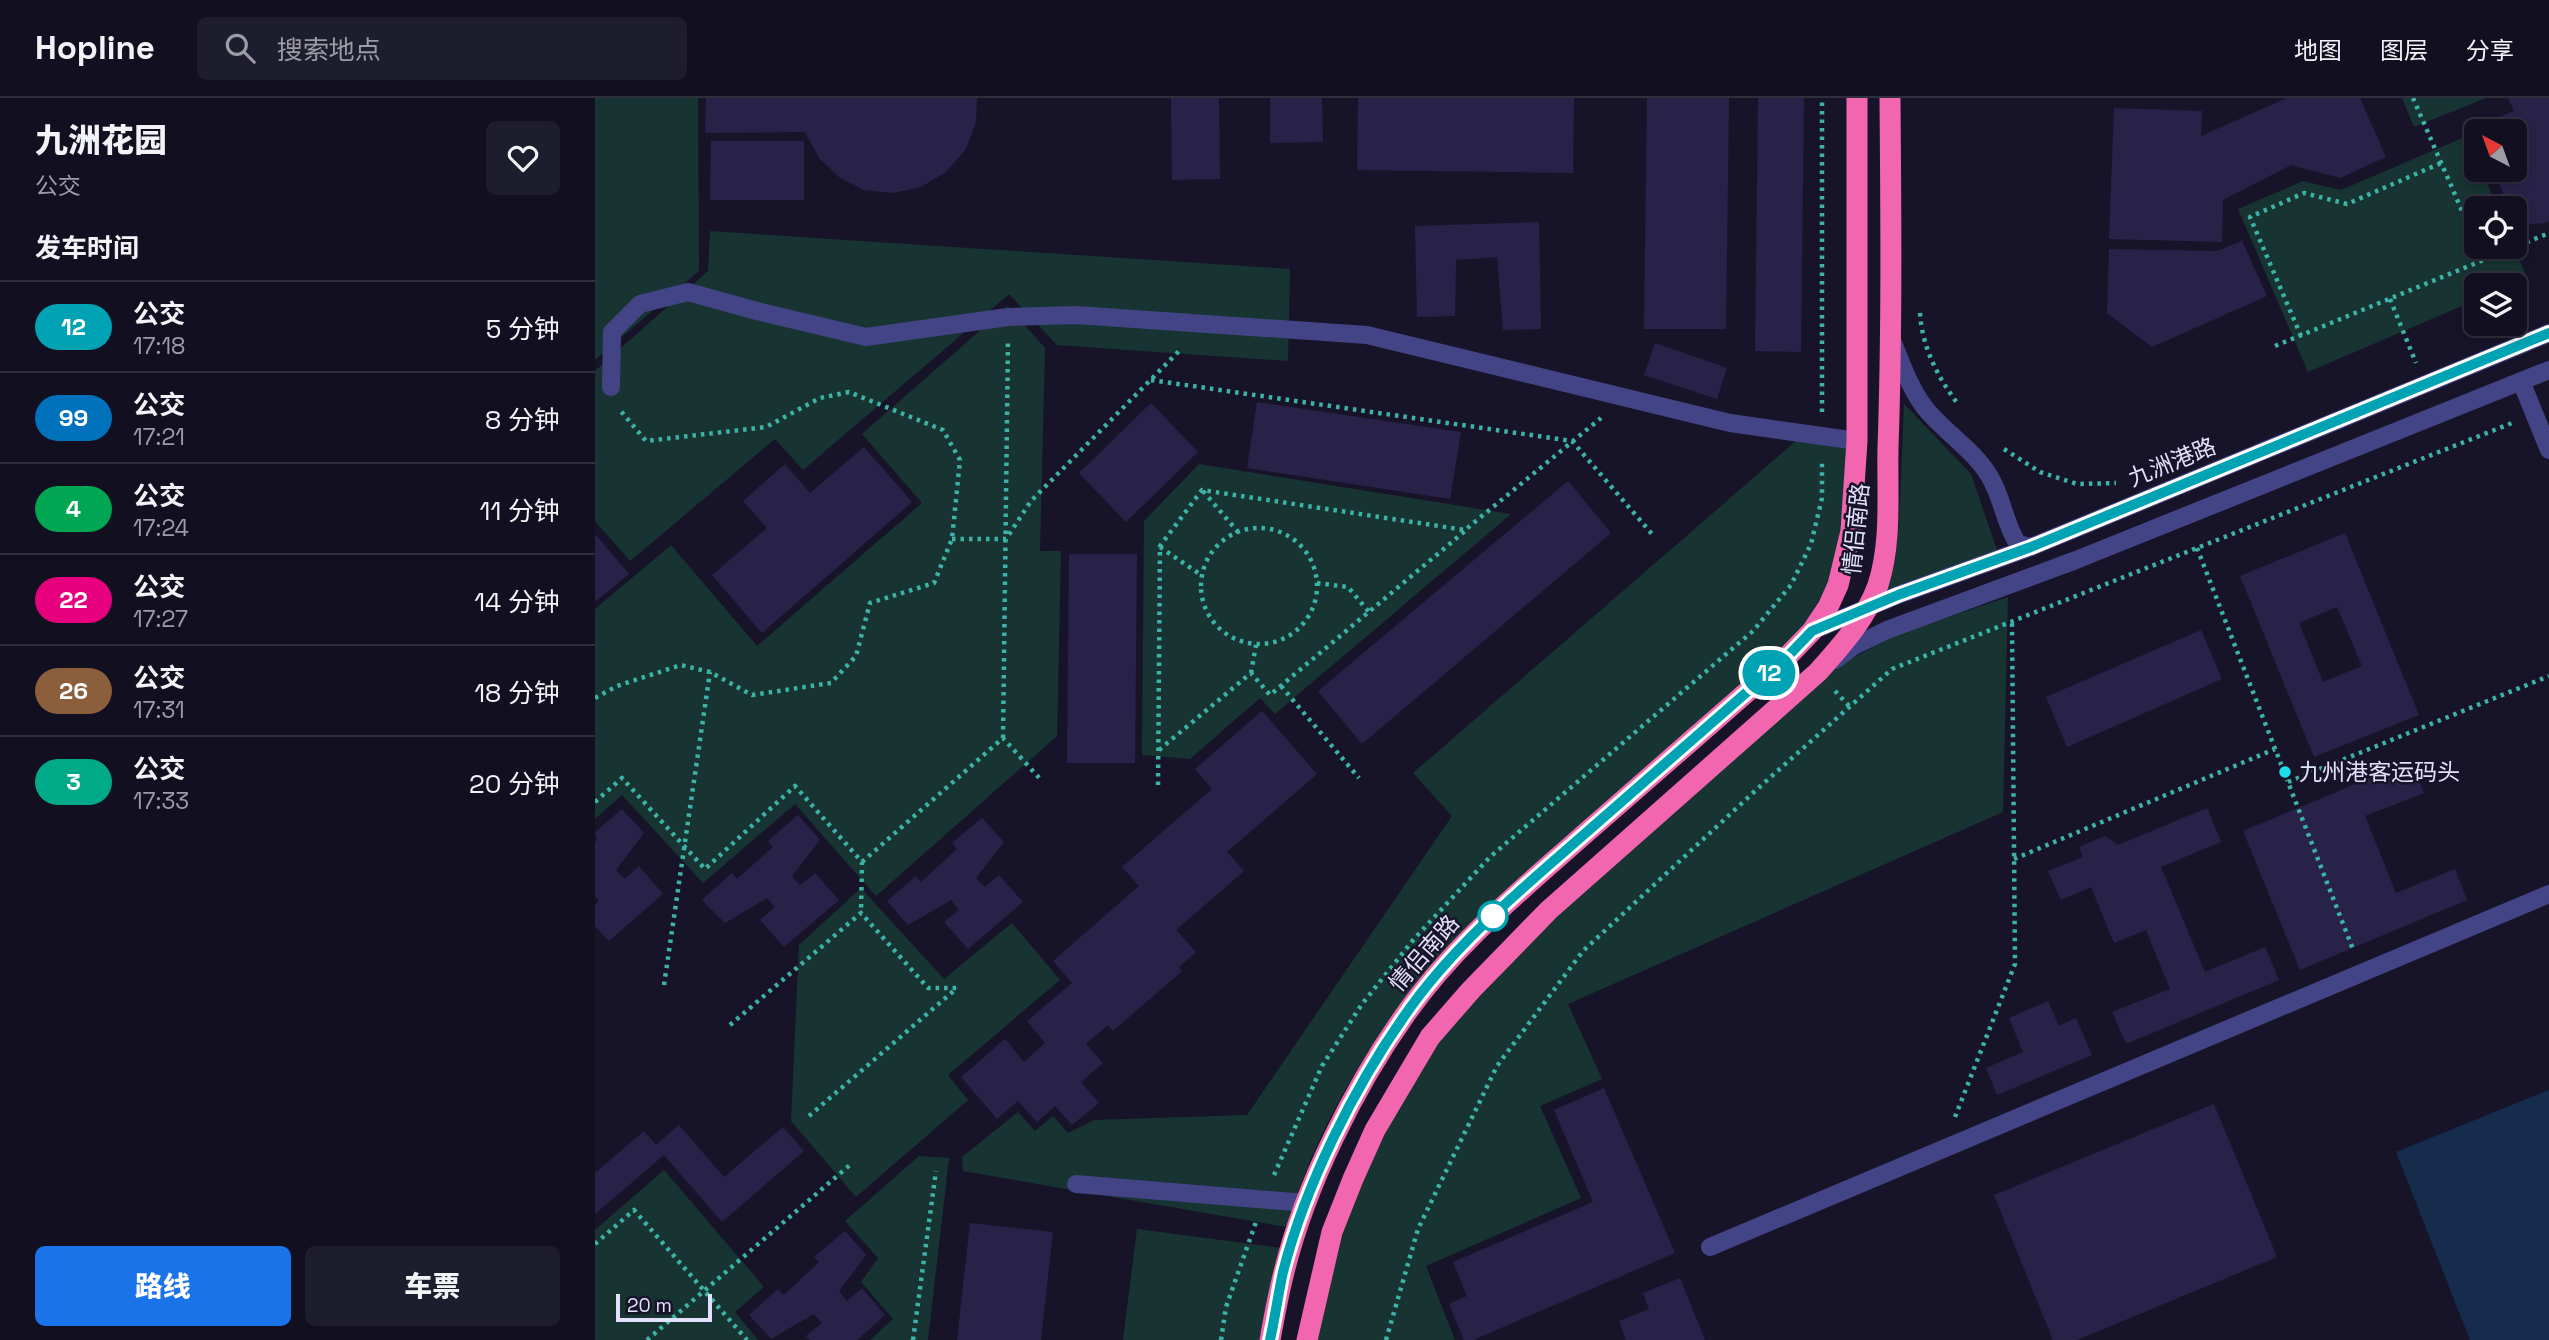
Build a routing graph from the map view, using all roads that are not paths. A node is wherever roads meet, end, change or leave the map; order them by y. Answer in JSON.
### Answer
{"nodes":[{"id":1,"x":1857,"y":98,"type":"edge"},
{"id":2,"x":1890,"y":98,"type":"edge"},
{"id":3,"x":2549,"y":333,"type":"edge"},
{"id":4,"x":1892,"y":340,"type":"junction"},
{"id":5,"x":2549,"y":370,"type":"edge"},
{"id":6,"x":2521,"y":382,"type":"junction"},
{"id":7,"x":611,"y":387,"type":"road end"},
{"id":8,"x":1857,"y":441,"type":"junction"},
{"id":9,"x":2549,"y":450,"type":"edge"},
{"id":10,"x":2031,"y":547,"type":"junction"},
{"id":11,"x":1870,"y":607,"type":"junction"},
{"id":12,"x":1812,"y":631,"type":"junction"},
{"id":13,"x":1818,"y":672,"type":"junction"},
{"id":14,"x":2549,"y":894,"type":"edge"},
{"id":15,"x":1076,"y":1184,"type":"dead end"},
{"id":16,"x":1306,"y":1203,"type":"junction"},
{"id":17,"x":1710,"y":1247,"type":"dead end"},
{"id":18,"x":1270,"y":1340,"type":"edge"},
{"id":19,"x":1307,"y":1340,"type":"edge"}],
"edges":[{"from":1,"to":8,"type":"highway","name":"情侣南路"},
{"from":2,"to":4,"type":"highway","name":"情侣南路"},
{"from":3,"to":10,"type":"street","name":"九洲港路"},
{"from":4,"to":10,"type":"street"},
{"from":4,"to":11,"type":"highway","name":"情侣南路"},
{"from":5,"to":6,"type":"street"},
{"from":6,"to":9,"type":"street"},
{"from":6,"to":13,"type":"street"},
{"from":7,"to":8,"type":"street"},
{"from":8,"to":12,"type":"highway","name":"情侣南路"},
{"from":10,"to":11,"type":"street","name":"九洲港路"},
{"from":11,"to":12,"type":"street","name":"九洲港路"},
{"from":11,"to":13,"type":"highway","name":"情侣南路"},
{"from":12,"to":16,"type":"highway","name":"情侣南路"},
{"from":13,"to":19,"type":"highway","name":"情侣南路"},
{"from":14,"to":17,"type":"street"},
{"from":15,"to":16,"type":"street"},
{"from":16,"to":18,"type":"highway","name":"情侣南路"}]}
